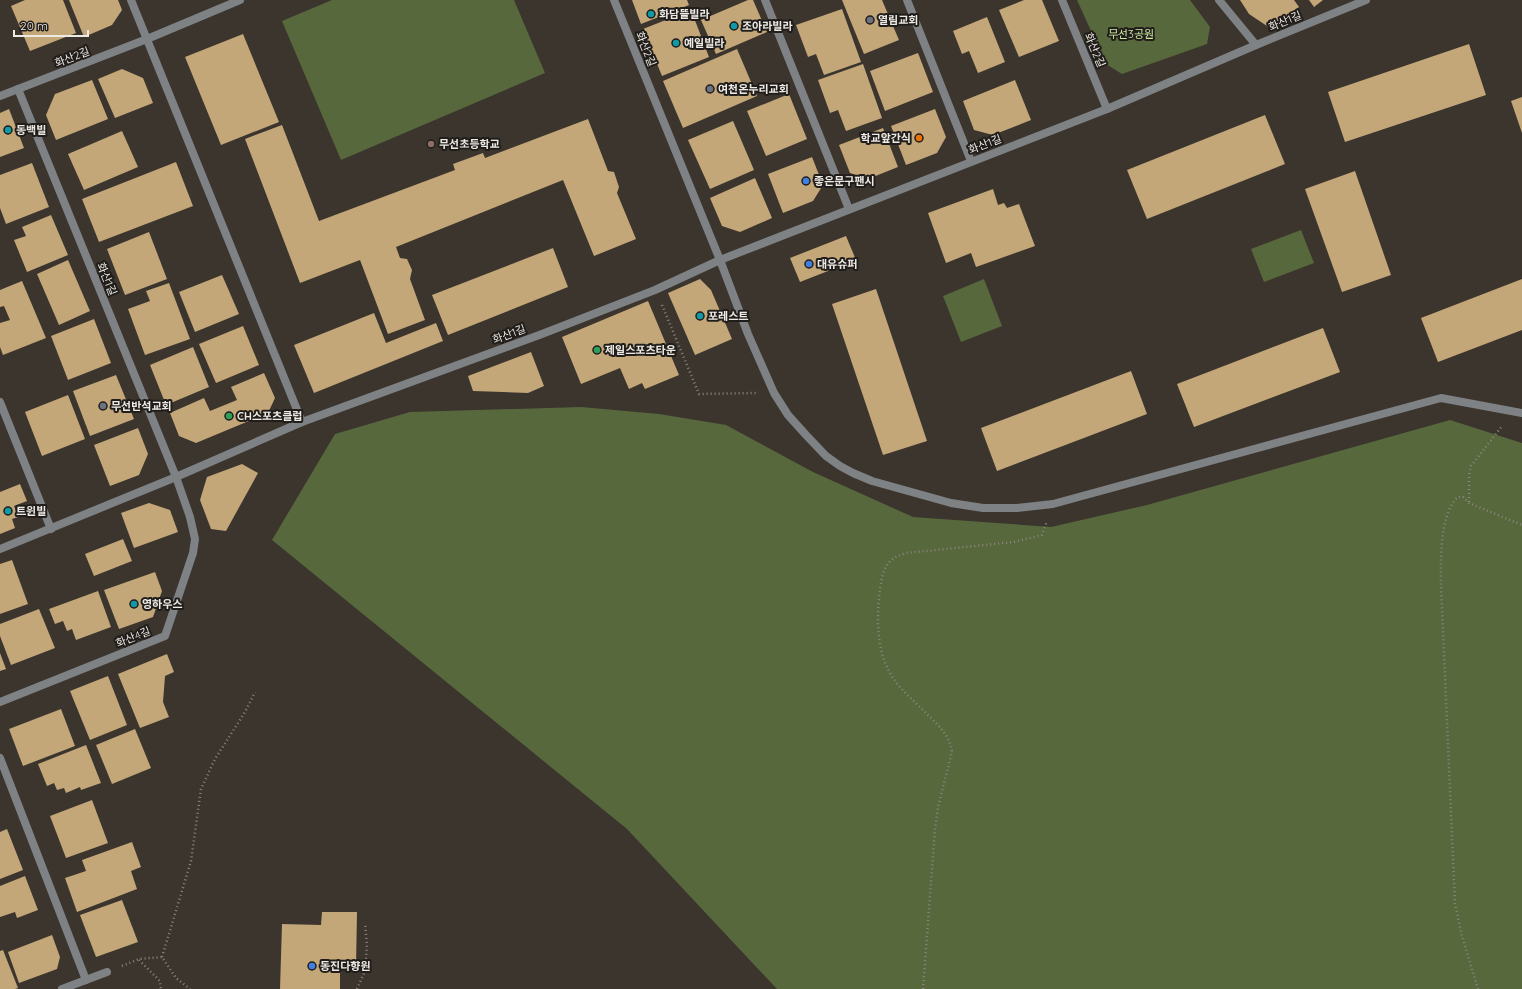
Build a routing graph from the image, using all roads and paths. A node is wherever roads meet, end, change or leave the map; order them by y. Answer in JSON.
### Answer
{"nodes":[{"id":1,"x":131,"y":0,"type":"edge"},
{"id":2,"x":240,"y":0,"type":"edge"},
{"id":3,"x":614,"y":0,"type":"edge"},
{"id":4,"x":765,"y":0,"type":"edge"},
{"id":5,"x":908,"y":0,"type":"edge"},
{"id":6,"x":1062,"y":0,"type":"edge"},
{"id":7,"x":1219,"y":0,"type":"edge"},
{"id":8,"x":1366,"y":0,"type":"edge"},
{"id":9,"x":146,"y":40,"type":"junction"},
{"id":10,"x":1256,"y":45,"type":"junction"},
{"id":11,"x":18,"y":89,"type":"junction"},
{"id":12,"x":0,"y":96,"type":"edge"},
{"id":13,"x":1107,"y":109,"type":"junction"},
{"id":14,"x":971,"y":161,"type":"junction"},
{"id":15,"x":849,"y":209,"type":"junction"},
{"id":16,"x":720,"y":260,"type":"junction"},
{"id":17,"x":655,"y":290,"type":"junction"},
{"id":18,"x":774,"y":393,"type":"junction"},
{"id":19,"x":0,"y":402,"type":"edge"},
{"id":20,"x":1518,"y":412,"type":"edge"},
{"id":21,"x":302,"y":422,"type":"junction"},
{"id":22,"x":176,"y":477,"type":"junction"},
{"id":23,"x":1469,"y":503,"type":"junction"},
{"id":24,"x":1052,"y":504,"type":"junction"},
{"id":25,"x":1522,"y":525,"type":"edge"},
{"id":26,"x":51,"y":529,"type":"junction"},
{"id":27,"x":0,"y":549,"type":"edge"},
{"id":28,"x":255,"y":692,"type":"dead end"},
{"id":29,"x":0,"y":702,"type":"edge"},
{"id":30,"x":0,"y":758,"type":"edge"},
{"id":31,"x":365,"y":923,"type":"dead end"},
{"id":32,"x":162,"y":956,"type":"junction"},
{"id":33,"x":107,"y":972,"type":"dead end"},
{"id":34,"x":86,"y":980,"type":"junction"},
{"id":35,"x":62,"y":989,"type":"edge"},
{"id":36,"x":161,"y":989,"type":"edge"},
{"id":37,"x":190,"y":989,"type":"edge"},
{"id":38,"x":358,"y":989,"type":"edge"},
{"id":39,"x":923,"y":989,"type":"edge"},
{"id":40,"x":1478,"y":989,"type":"edge"}],
"edges":[{"from":1,"to":9,"type":"street"},
{"from":2,"to":9,"type":"street","name":"화산2길"},
{"from":3,"to":16,"type":"street","name":"화산2길"},
{"from":4,"to":15,"type":"street"},
{"from":5,"to":14,"type":"street"},
{"from":6,"to":13,"type":"street","name":"화산2길"},
{"from":7,"to":10,"type":"street"},
{"from":8,"to":10,"type":"street","name":"화산1길"},
{"from":9,"to":11,"type":"street","name":"화산2길"},
{"from":9,"to":21,"type":"street"},
{"from":10,"to":13,"type":"street","name":"화산1길"},
{"from":11,"to":12,"type":"street","name":"화산2길"},
{"from":11,"to":22,"type":"street","name":"화산1길"},
{"from":13,"to":14,"type":"street","name":"화산1길"},
{"from":14,"to":15,"type":"street","name":"화산1길"},
{"from":15,"to":16,"type":"street","name":"화산1길"},
{"from":16,"to":17,"type":"street","name":"화산1길"},
{"from":16,"to":18,"type":"street"},
{"from":17,"to":18,"type":"path"},
{"from":17,"to":21,"type":"street","name":"화산1길"},
{"from":18,"to":24,"type":"street"},
{"from":19,"to":26,"type":"street"},
{"from":20,"to":23,"type":"path"},
{"from":20,"to":24,"type":"street"},
{"from":21,"to":22,"type":"street","name":"화산1길"},
{"from":22,"to":26,"type":"street","name":"화산1길"},
{"from":22,"to":29,"type":"street","name":"화산4길"},
{"from":23,"to":25,"type":"path"},
{"from":23,"to":40,"type":"path"},
{"from":24,"to":39,"type":"path"},
{"from":26,"to":27,"type":"street","name":"화산1길"},
{"from":28,"to":32,"type":"path"},
{"from":30,"to":34,"type":"street"},
{"from":31,"to":38,"type":"path"},
{"from":32,"to":36,"type":"path"},
{"from":32,"to":37,"type":"path"},
{"from":33,"to":34,"type":"street"},
{"from":34,"to":35,"type":"street"}]}
